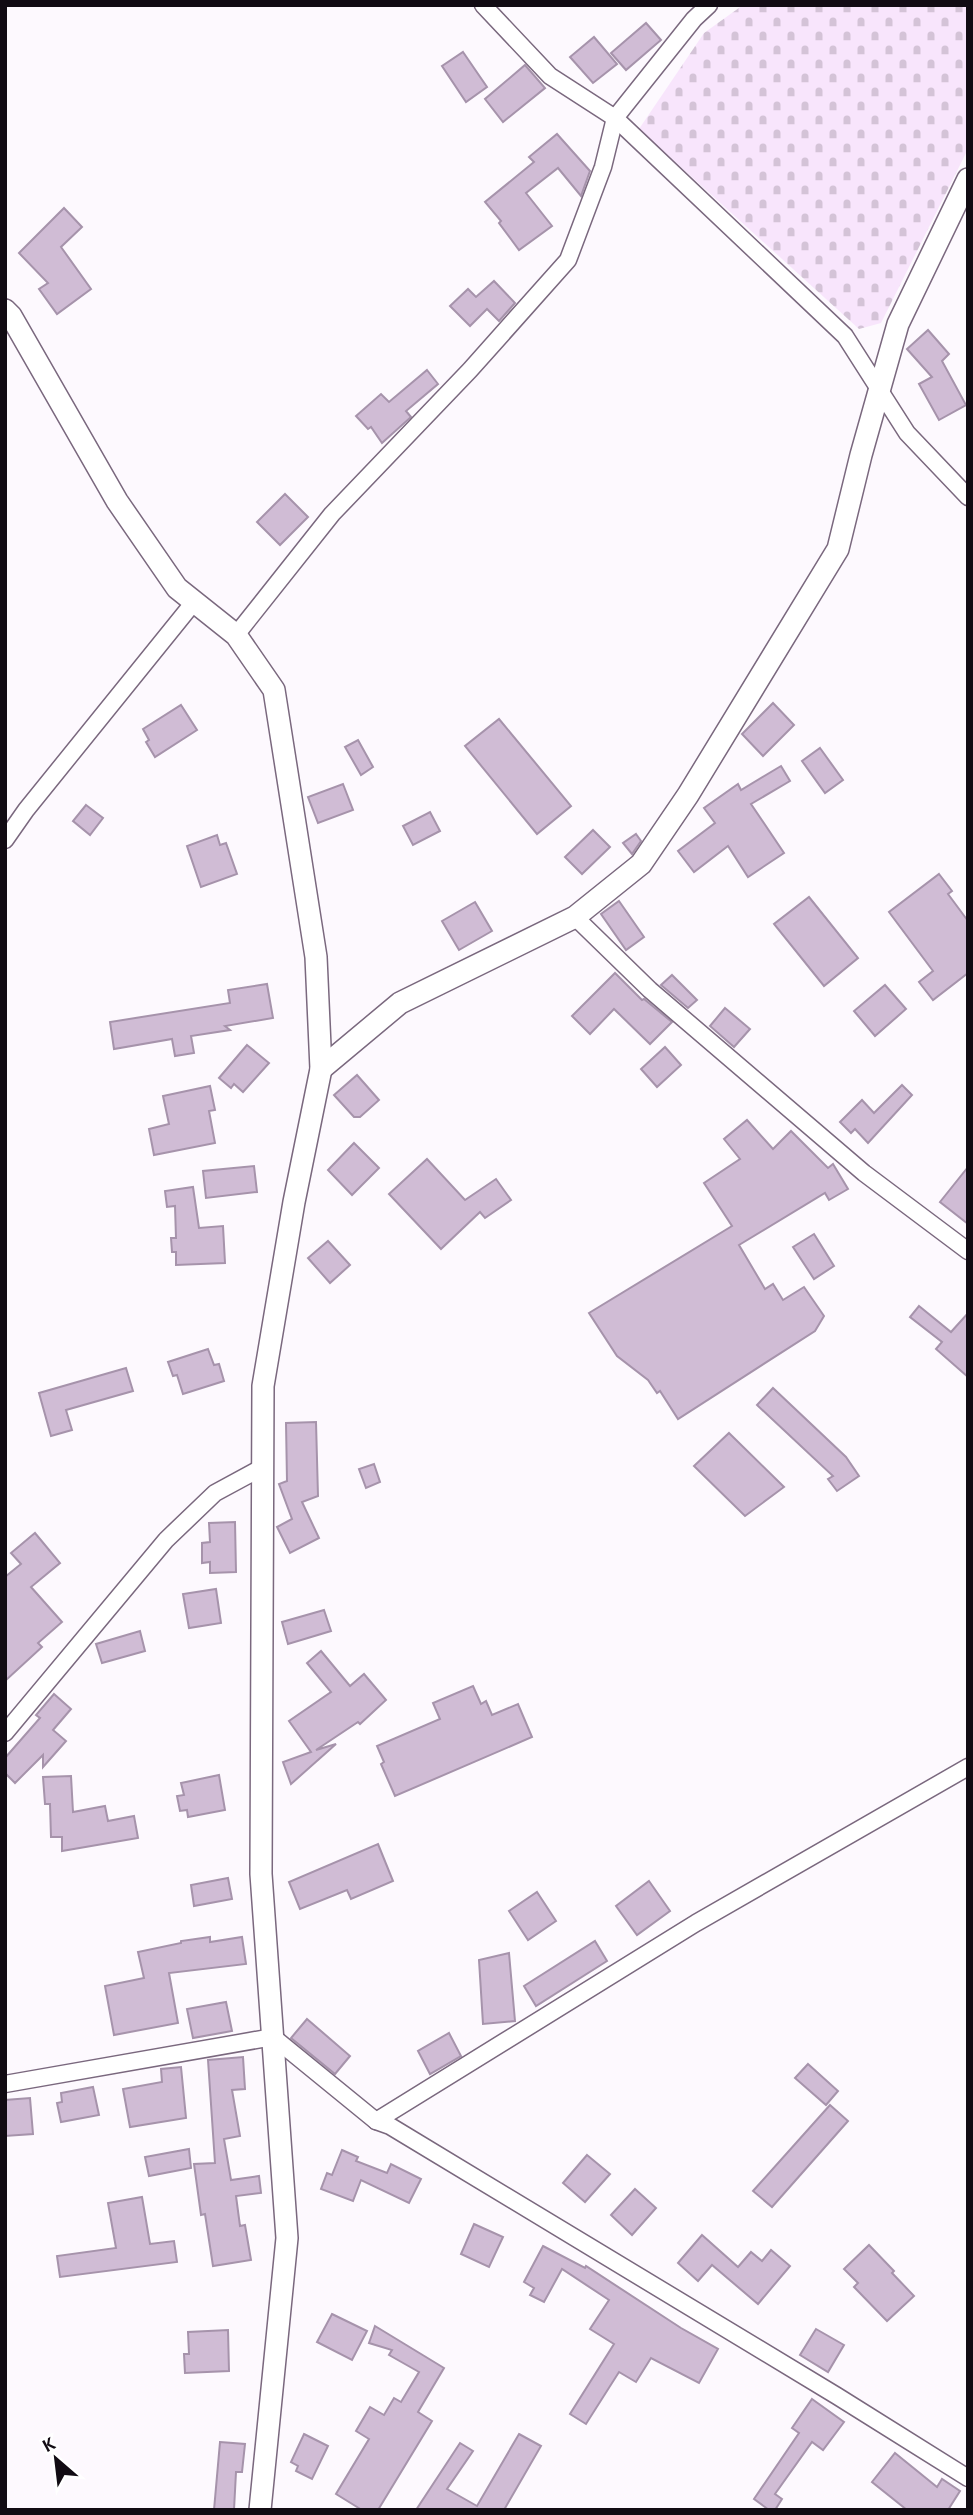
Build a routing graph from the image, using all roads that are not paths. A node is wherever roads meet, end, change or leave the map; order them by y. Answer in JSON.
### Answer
{"nodes":[{"id":1,"x":483,"y":5,"type":"edge"},
{"id":2,"x":709,"y":5,"type":"edge"},
{"id":3,"x":615,"y":118,"type":"junction"},
{"id":4,"x":968,"y":178,"type":"edge"},
{"id":5,"x":5,"y":310,"type":"edge"},
{"id":6,"x":880,"y":391,"type":"junction"},
{"id":7,"x":968,"y":497,"type":"edge"},
{"id":8,"x":194,"y":601,"type":"junction"},
{"id":9,"x":236,"y":635,"type":"junction"},
{"id":10,"x":5,"y":840,"type":"edge"},
{"id":11,"x":576,"y":917,"type":"junction"},
{"id":12,"x":321,"y":1069,"type":"junction"},
{"id":13,"x":968,"y":1251,"type":"edge"},
{"id":14,"x":263,"y":1467,"type":"junction"},
{"id":15,"x":5,"y":1733,"type":"edge"},
{"id":16,"x":968,"y":1767,"type":"edge"},
{"id":17,"x":273,"y":2037,"type":"junction"},
{"id":18,"x":5,"y":2084,"type":"edge"},
{"id":19,"x":376,"y":2121,"type":"junction"},
{"id":20,"x":968,"y":2478,"type":"edge"},
{"id":21,"x":260,"y":2510,"type":"edge"}],
"edges":[{"from":1,"to":3,"type":"street"},
{"from":2,"to":3,"type":"street"},
{"from":3,"to":6,"type":"street"},
{"from":3,"to":9,"type":"street"},
{"from":4,"to":6,"type":"street"},
{"from":5,"to":8,"type":"street"},
{"from":6,"to":7,"type":"street"},
{"from":6,"to":11,"type":"street"},
{"from":8,"to":9,"type":"street"},
{"from":8,"to":10,"type":"street"},
{"from":9,"to":12,"type":"street"},
{"from":11,"to":12,"type":"street"},
{"from":11,"to":13,"type":"street"},
{"from":12,"to":14,"type":"street"},
{"from":14,"to":15,"type":"street"},
{"from":14,"to":17,"type":"street"},
{"from":16,"to":19,"type":"street"},
{"from":17,"to":18,"type":"street"},
{"from":17,"to":19,"type":"street"},
{"from":17,"to":21,"type":"street"},
{"from":19,"to":20,"type":"street"}]}
